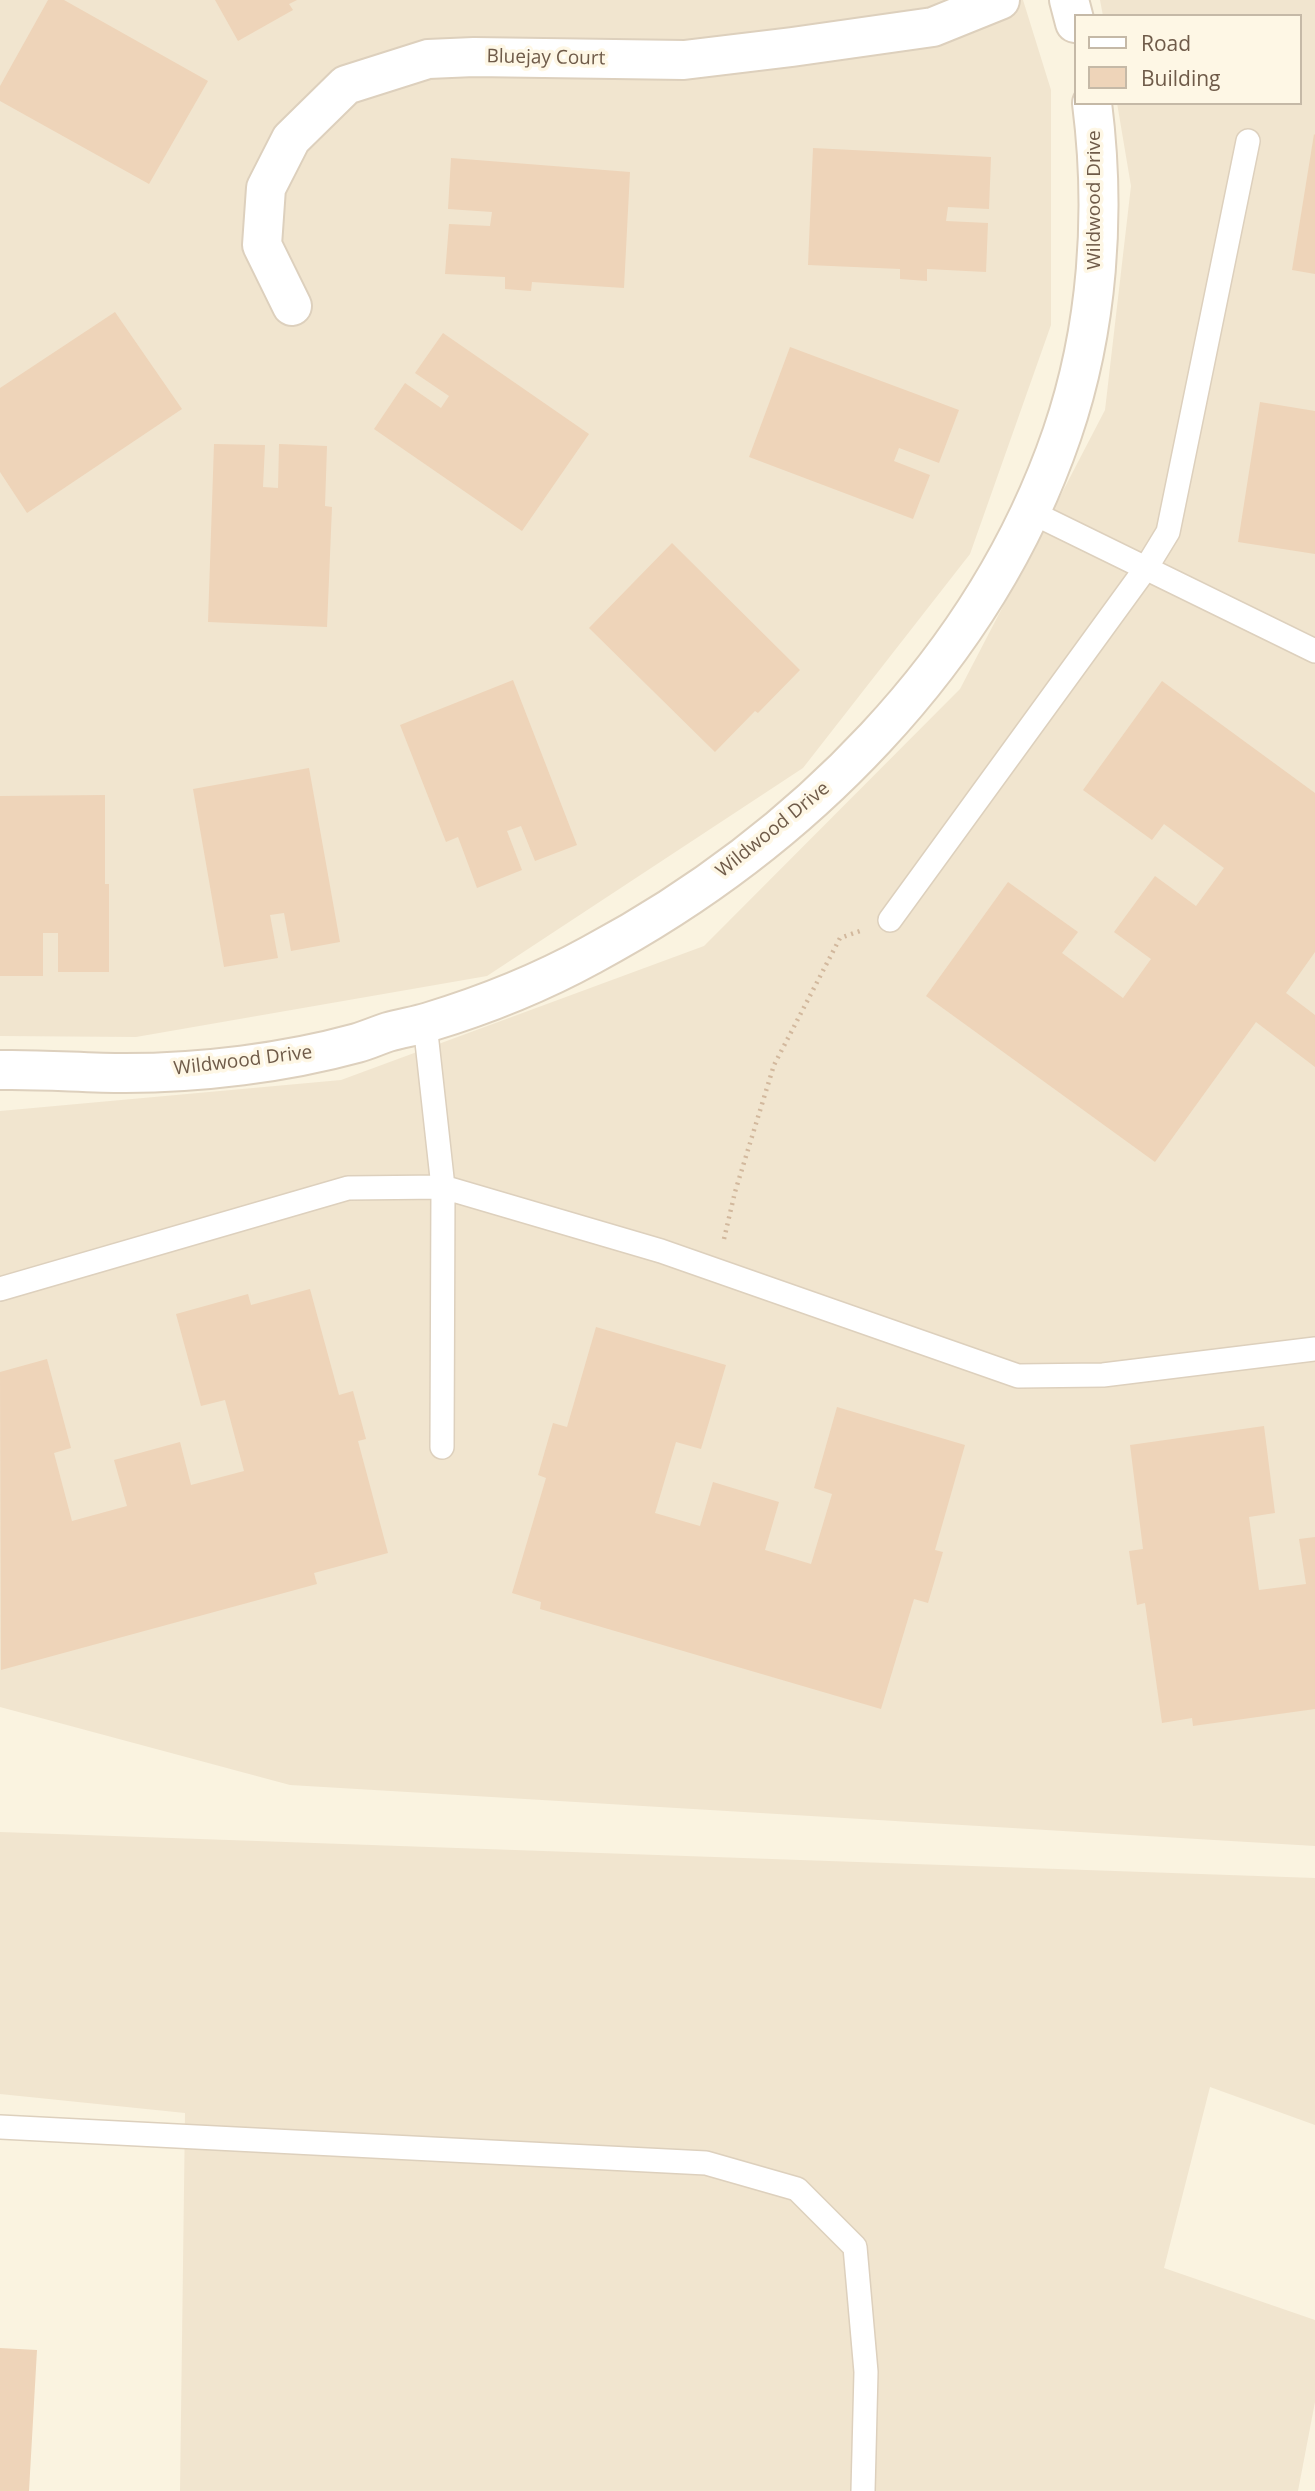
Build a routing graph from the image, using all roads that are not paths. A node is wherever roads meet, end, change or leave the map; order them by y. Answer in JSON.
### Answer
{"nodes":[{"id":1,"x":1000,"y":0,"type":"edge"},
{"id":2,"x":1069,"y":0,"type":"edge"},
{"id":3,"x":1074,"y":19,"type":"edge"},
{"id":4,"x":1092,"y":105,"type":"edge"},
{"id":5,"x":1248,"y":141,"type":"dead end"},
{"id":6,"x":292,"y":306,"type":"dead end"},
{"id":7,"x":1031,"y":512,"type":"junction"},
{"id":8,"x":1146,"y":569,"type":"junction"},
{"id":9,"x":1315,"y":652,"type":"edge"},
{"id":10,"x":890,"y":920,"type":"road end"},
{"id":11,"x":425,"y":1024,"type":"junction"},
{"id":12,"x":0,"y":1069,"type":"edge"},
{"id":13,"x":443,"y":1187,"type":"junction"},
{"id":14,"x":0,"y":1289,"type":"edge"},
{"id":15,"x":1315,"y":1349,"type":"edge"},
{"id":16,"x":442,"y":1447,"type":"dead end"},
{"id":17,"x":0,"y":2127,"type":"edge"},
{"id":18,"x":863,"y":2491,"type":"edge"}],
"edges":[{"from":1,"to":6,"type":"street","name":"Bluejay Court"},
{"from":2,"to":3,"type":"street"},
{"from":4,"to":7,"type":"street","name":"Wildwood Drive"},
{"from":5,"to":8,"type":"lane"},
{"from":7,"to":8,"type":"lane"},
{"from":7,"to":11,"type":"street","name":"Wildwood Drive"},
{"from":8,"to":9,"type":"lane"},
{"from":8,"to":10,"type":"lane"},
{"from":11,"to":12,"type":"street","name":"Wildwood Drive"},
{"from":11,"to":13,"type":"lane"},
{"from":13,"to":14,"type":"lane"},
{"from":13,"to":15,"type":"lane"},
{"from":13,"to":16,"type":"lane"},
{"from":17,"to":18,"type":"lane"}]}
